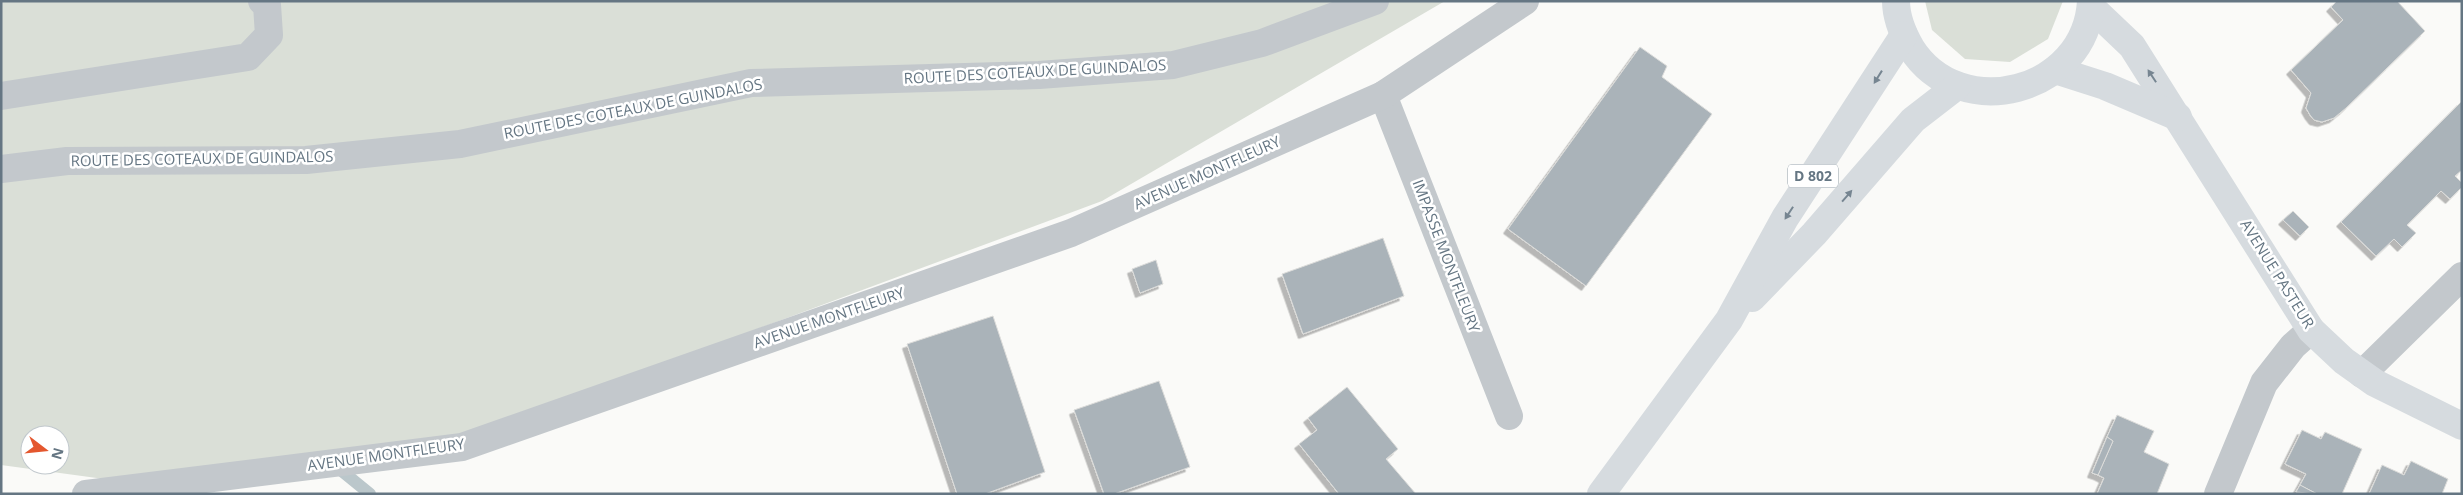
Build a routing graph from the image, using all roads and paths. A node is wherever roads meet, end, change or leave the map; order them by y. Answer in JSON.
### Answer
{"nodes":[{"id":1,"x":262,"y":1,"type":"edge"},
{"id":2,"x":1375,"y":1,"type":"edge"},
{"id":3,"x":1525,"y":1,"type":"edge"},
{"id":4,"x":1896,"y":1,"type":"edge"},
{"id":5,"x":2091,"y":4,"type":"edge"},
{"id":6,"x":1904,"y":35,"type":"junction"},
{"id":7,"x":2055,"y":70,"type":"junction"},
{"id":8,"x":1957,"y":86,"type":"junction"},
{"id":9,"x":1383,"y":95,"type":"junction"},
{"id":10,"x":1,"y":96,"type":"edge"},
{"id":11,"x":2178,"y":117,"type":"junction"},
{"id":12,"x":1,"y":169,"type":"edge"},
{"id":13,"x":2462,"y":276,"type":"edge"},
{"id":14,"x":1729,"y":320,"type":"junction"},
{"id":15,"x":2311,"y":330,"type":"junction"},
{"id":16,"x":2362,"y":374,"type":"junction"},
{"id":17,"x":1509,"y":416,"type":"dead end"},
{"id":18,"x":2462,"y":426,"type":"edge"},
{"id":19,"x":86,"y":494,"type":"edge"},
{"id":20,"x":1602,"y":494,"type":"edge"},
{"id":21,"x":2218,"y":494,"type":"edge"}],
"edges":[{"from":1,"to":10,"type":"street"},
{"from":2,"to":12,"type":"street","name":"ROUTE DES COTEAUX DE GUINDALOS"},
{"from":3,"to":9,"type":"street","name":"AVENUE MONTFLEURY"},
{"from":4,"to":6,"type":"main road"},
{"from":5,"to":7,"type":"main road"},
{"from":11,"to":5,"type":"main road","name":"AVENUE PASTEUR","one_way":true},
{"from":6,"to":8,"type":"main road"},
{"from":6,"to":14,"type":"main road","number":"D 802","one_way":true},
{"from":7,"to":8,"type":"main road"},
{"from":7,"to":11,"type":"main road"},
{"from":14,"to":8,"type":"main road","number":"D 802","one_way":true},
{"from":9,"to":17,"type":"street","name":"IMPASSE MONTFLEURY"},
{"from":9,"to":19,"type":"street","name":"AVENUE MONTFLEURY"},
{"from":11,"to":15,"type":"main road","name":"AVENUE PASTEUR"},
{"from":13,"to":16,"type":"street"},
{"from":14,"to":20,"type":"main road","number":"D 802"},
{"from":15,"to":16,"type":"main road","name":"AVENUE PASTEUR"},
{"from":15,"to":21,"type":"street"},
{"from":16,"to":18,"type":"main road","name":"AVENUE PASTEUR"}]}
